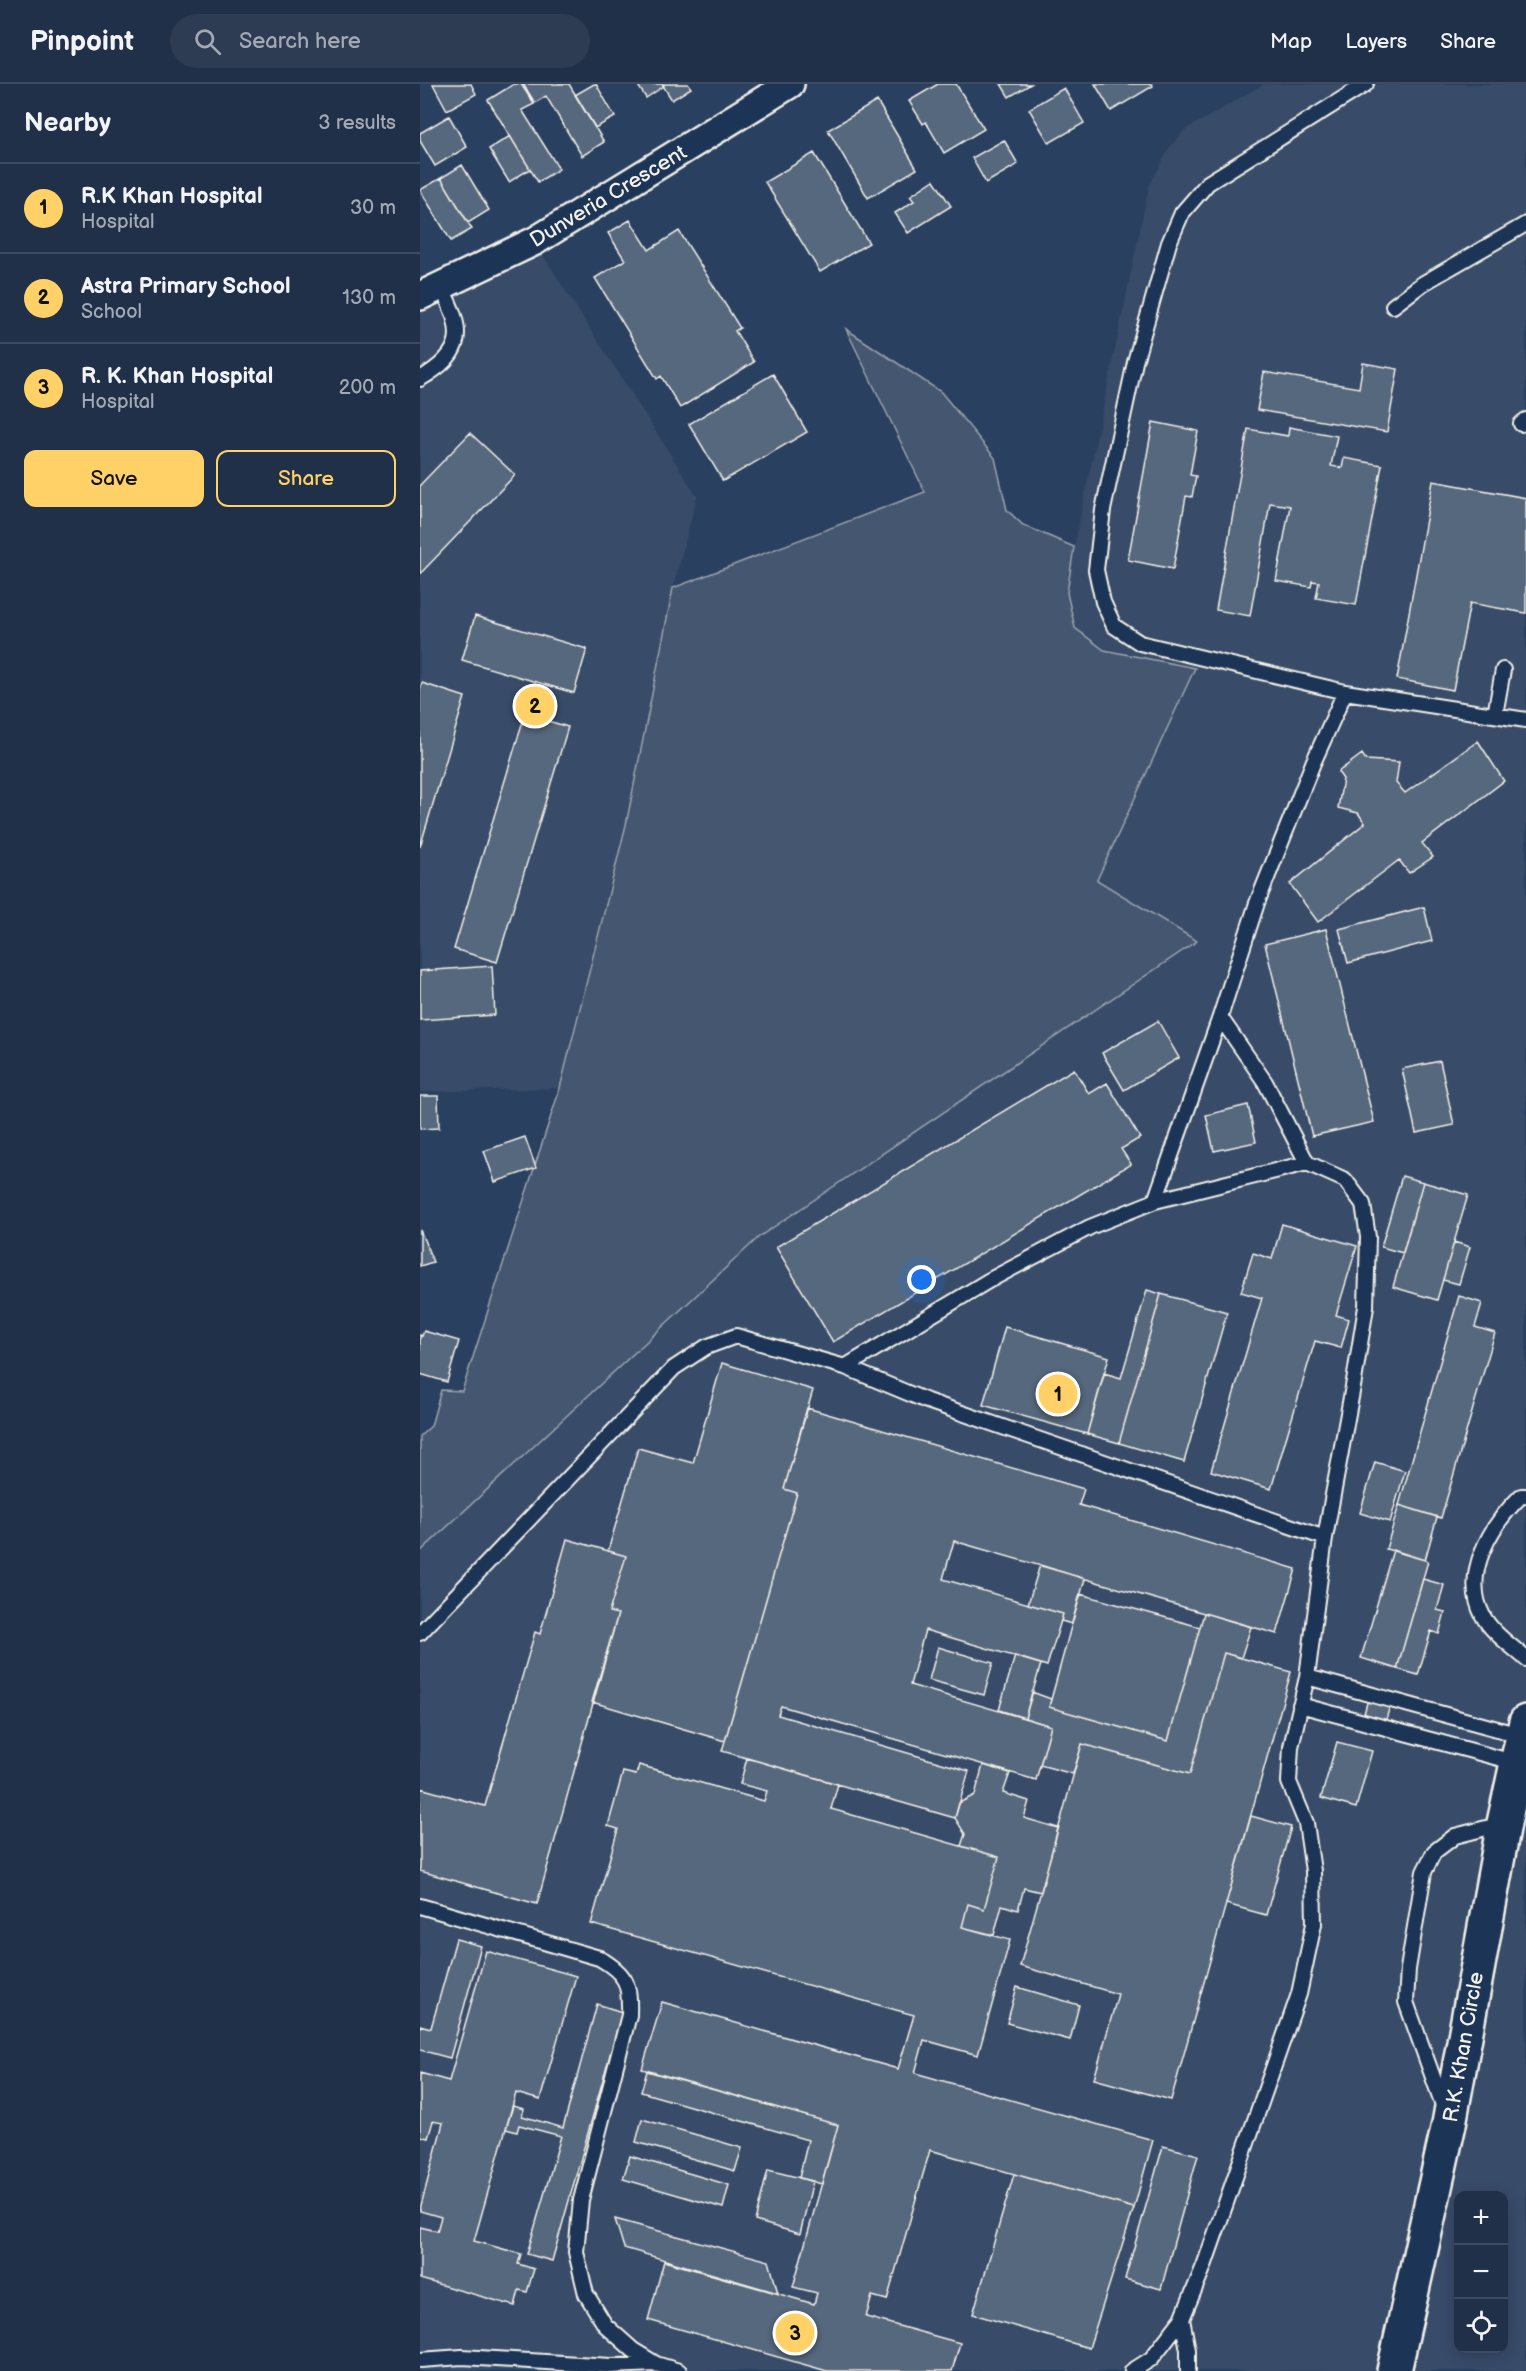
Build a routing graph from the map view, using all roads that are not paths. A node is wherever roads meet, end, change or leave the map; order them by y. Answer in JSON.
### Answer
{"nodes":[{"id":1,"x":790,"y":84,"type":"edge"},
{"id":2,"x":1366,"y":84,"type":"edge"},
{"id":3,"x":1526,"y":224,"type":"edge"},
{"id":4,"x":430,"y":292,"type":"edge"},
{"id":5,"x":1393,"y":306,"type":"dead end"},
{"id":6,"x":420,"y":379,"type":"edge"},
{"id":7,"x":1503,"y":670,"type":"dead end"},
{"id":8,"x":1345,"y":692,"type":"junction"},
{"id":9,"x":1495,"y":715,"type":"junction"},
{"id":10,"x":1526,"y":720,"type":"edge"},
{"id":11,"x":1220,"y":1017,"type":"junction"},
{"id":12,"x":1307,"y":1163,"type":"junction"},
{"id":13,"x":1155,"y":1201,"type":"junction"},
{"id":14,"x":845,"y":1367,"type":"junction"},
{"id":15,"x":1526,"y":1496,"type":"edge"},
{"id":16,"x":1325,"y":1538,"type":"junction"},
{"id":17,"x":420,"y":1633,"type":"edge"},
{"id":18,"x":1526,"y":1659,"type":"edge"},
{"id":19,"x":1307,"y":1677,"type":"junction"},
{"id":20,"x":1300,"y":1705,"type":"junction"},
{"id":21,"x":1522,"y":1740,"type":"edge"},
{"id":22,"x":1504,"y":1823,"type":"junction"},
{"id":23,"x":420,"y":1906,"type":"edge"},
{"id":24,"x":1449,"y":2124,"type":"junction"},
{"id":25,"x":1182,"y":2319,"type":"junction"},
{"id":26,"x":420,"y":2360,"type":"edge"},
{"id":27,"x":656,"y":2364,"type":"junction"},
{"id":28,"x":679,"y":2371,"type":"edge"},
{"id":29,"x":1132,"y":2371,"type":"edge"},
{"id":30,"x":1188,"y":2371,"type":"edge"},
{"id":31,"x":1394,"y":2371,"type":"edge"}],
"edges":[{"from":1,"to":4,"type":"street","name":"Dunveria Crescent"},
{"from":2,"to":8,"type":"lane"},
{"from":3,"to":5,"type":"lane"},
{"from":4,"to":6,"type":"lane"},
{"from":7,"to":9,"type":"lane"},
{"from":8,"to":9,"type":"lane"},
{"from":8,"to":11,"type":"lane"},
{"from":9,"to":10,"type":"lane"},
{"from":11,"to":12,"type":"lane"},
{"from":11,"to":13,"type":"lane"},
{"from":12,"to":13,"type":"lane"},
{"from":12,"to":16,"type":"lane"},
{"from":13,"to":14,"type":"lane"},
{"from":14,"to":16,"type":"lane"},
{"from":14,"to":17,"type":"lane"},
{"from":15,"to":18,"type":"lane"},
{"from":16,"to":19,"type":"lane"},
{"from":19,"to":20,"type":"lane"},
{"from":19,"to":21,"type":"lane"},
{"from":20,"to":21,"type":"lane"},
{"from":20,"to":25,"type":"lane"},
{"from":21,"to":22,"type":"street","name":"R.K. Khan Circle"},
{"from":22,"to":24,"type":"street","name":"R.K. Khan Circle"},
{"from":22,"to":24,"type":"lane"},
{"from":23,"to":27,"type":"lane"},
{"from":24,"to":31,"type":"street","name":"R.K. Khan Circle"},
{"from":25,"to":29,"type":"lane"},
{"from":25,"to":30,"type":"lane"},
{"from":26,"to":27,"type":"lane"},
{"from":27,"to":28,"type":"lane"}]}
